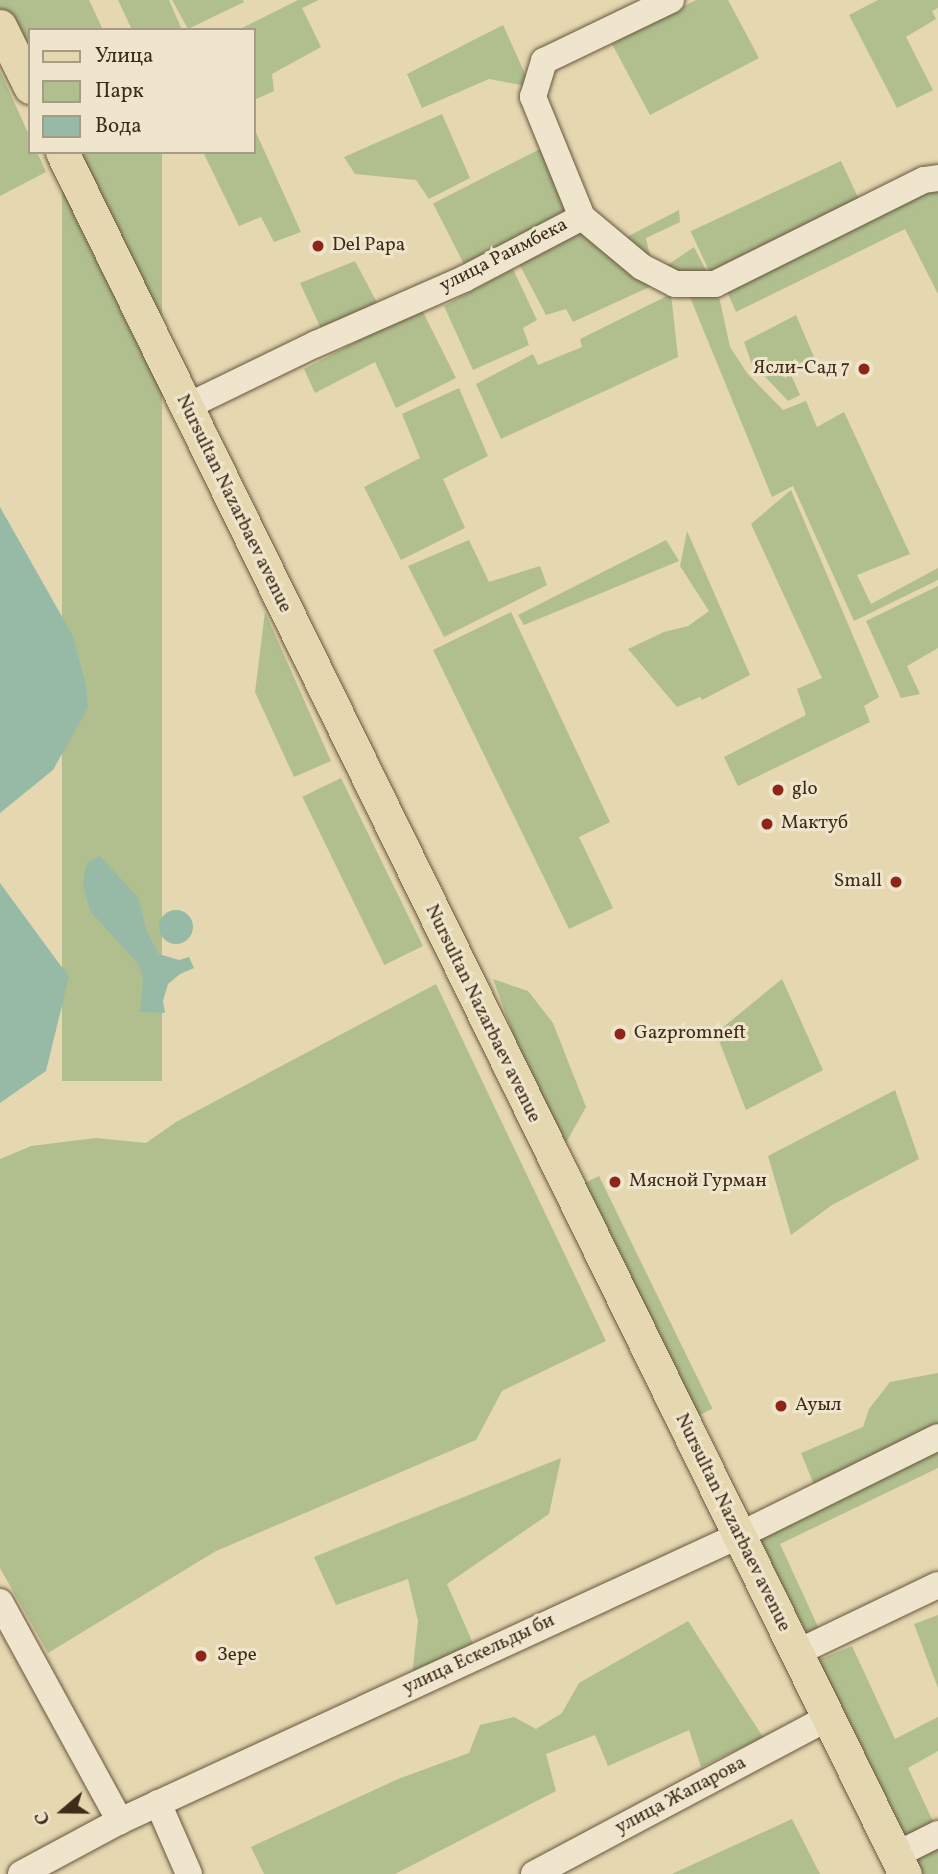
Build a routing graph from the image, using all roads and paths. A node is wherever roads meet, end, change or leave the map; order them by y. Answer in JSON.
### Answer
{"nodes":[{"id":1,"x":671,"y":0,"type":"edge"},
{"id":2,"x":0,"y":26,"type":"edge"},
{"id":3,"x":28,"y":83,"type":"edge"},
{"id":4,"x":63,"y":154,"type":"edge"},
{"id":5,"x":938,"y":178,"type":"edge"},
{"id":6,"x":582,"y":217,"type":"junction"},
{"id":7,"x":186,"y":407,"type":"junction"},
{"id":8,"x":938,"y":1437,"type":"edge"},
{"id":9,"x":738,"y":1536,"type":"junction"},
{"id":10,"x":938,"y":1585,"type":"edge"},
{"id":11,"x":0,"y":1602,"type":"edge"},
{"id":12,"x":796,"y":1653,"type":"junction"},
{"id":13,"x":828,"y":1718,"type":"junction"},
{"id":14,"x":158,"y":1802,"type":"junction"},
{"id":15,"x":120,"y":1821,"type":"junction"},
{"id":16,"x":938,"y":1834,"type":"edge"},
{"id":17,"x":901,"y":1864,"type":"edge"},
{"id":18,"x":20,"y":1874,"type":"edge"},
{"id":19,"x":189,"y":1874,"type":"edge"},
{"id":20,"x":534,"y":1874,"type":"edge"}],
"edges":[{"from":1,"to":6,"type":"street","name":"улица Раимбека"},
{"from":2,"to":3,"type":"main road"},
{"from":4,"to":7,"type":"main road","name":"Nursultan Nazarbaev avenue"},
{"from":5,"to":6,"type":"street"},
{"from":6,"to":7,"type":"street","name":"улица Раимбека"},
{"from":7,"to":9,"type":"main road","name":"Nursultan Nazarbaev avenue"},
{"from":8,"to":9,"type":"street","name":"улица Ескельды би"},
{"from":9,"to":12,"type":"main road","name":"Nursultan Nazarbaev avenue"},
{"from":9,"to":14,"type":"street","name":"улица Ескельды би"},
{"from":10,"to":12,"type":"street"},
{"from":11,"to":15,"type":"street"},
{"from":12,"to":13,"type":"main road","name":"Nursultan Nazarbaev avenue"},
{"from":13,"to":17,"type":"main road","name":"Nursultan Nazarbaev avenue"},
{"from":13,"to":20,"type":"street","name":"улица Жапарова"},
{"from":14,"to":15,"type":"street","name":"улица Ескельды би"},
{"from":14,"to":19,"type":"street"},
{"from":15,"to":18,"type":"street","name":"улица Ескельды би"},
{"from":16,"to":17,"type":"street"}]}
